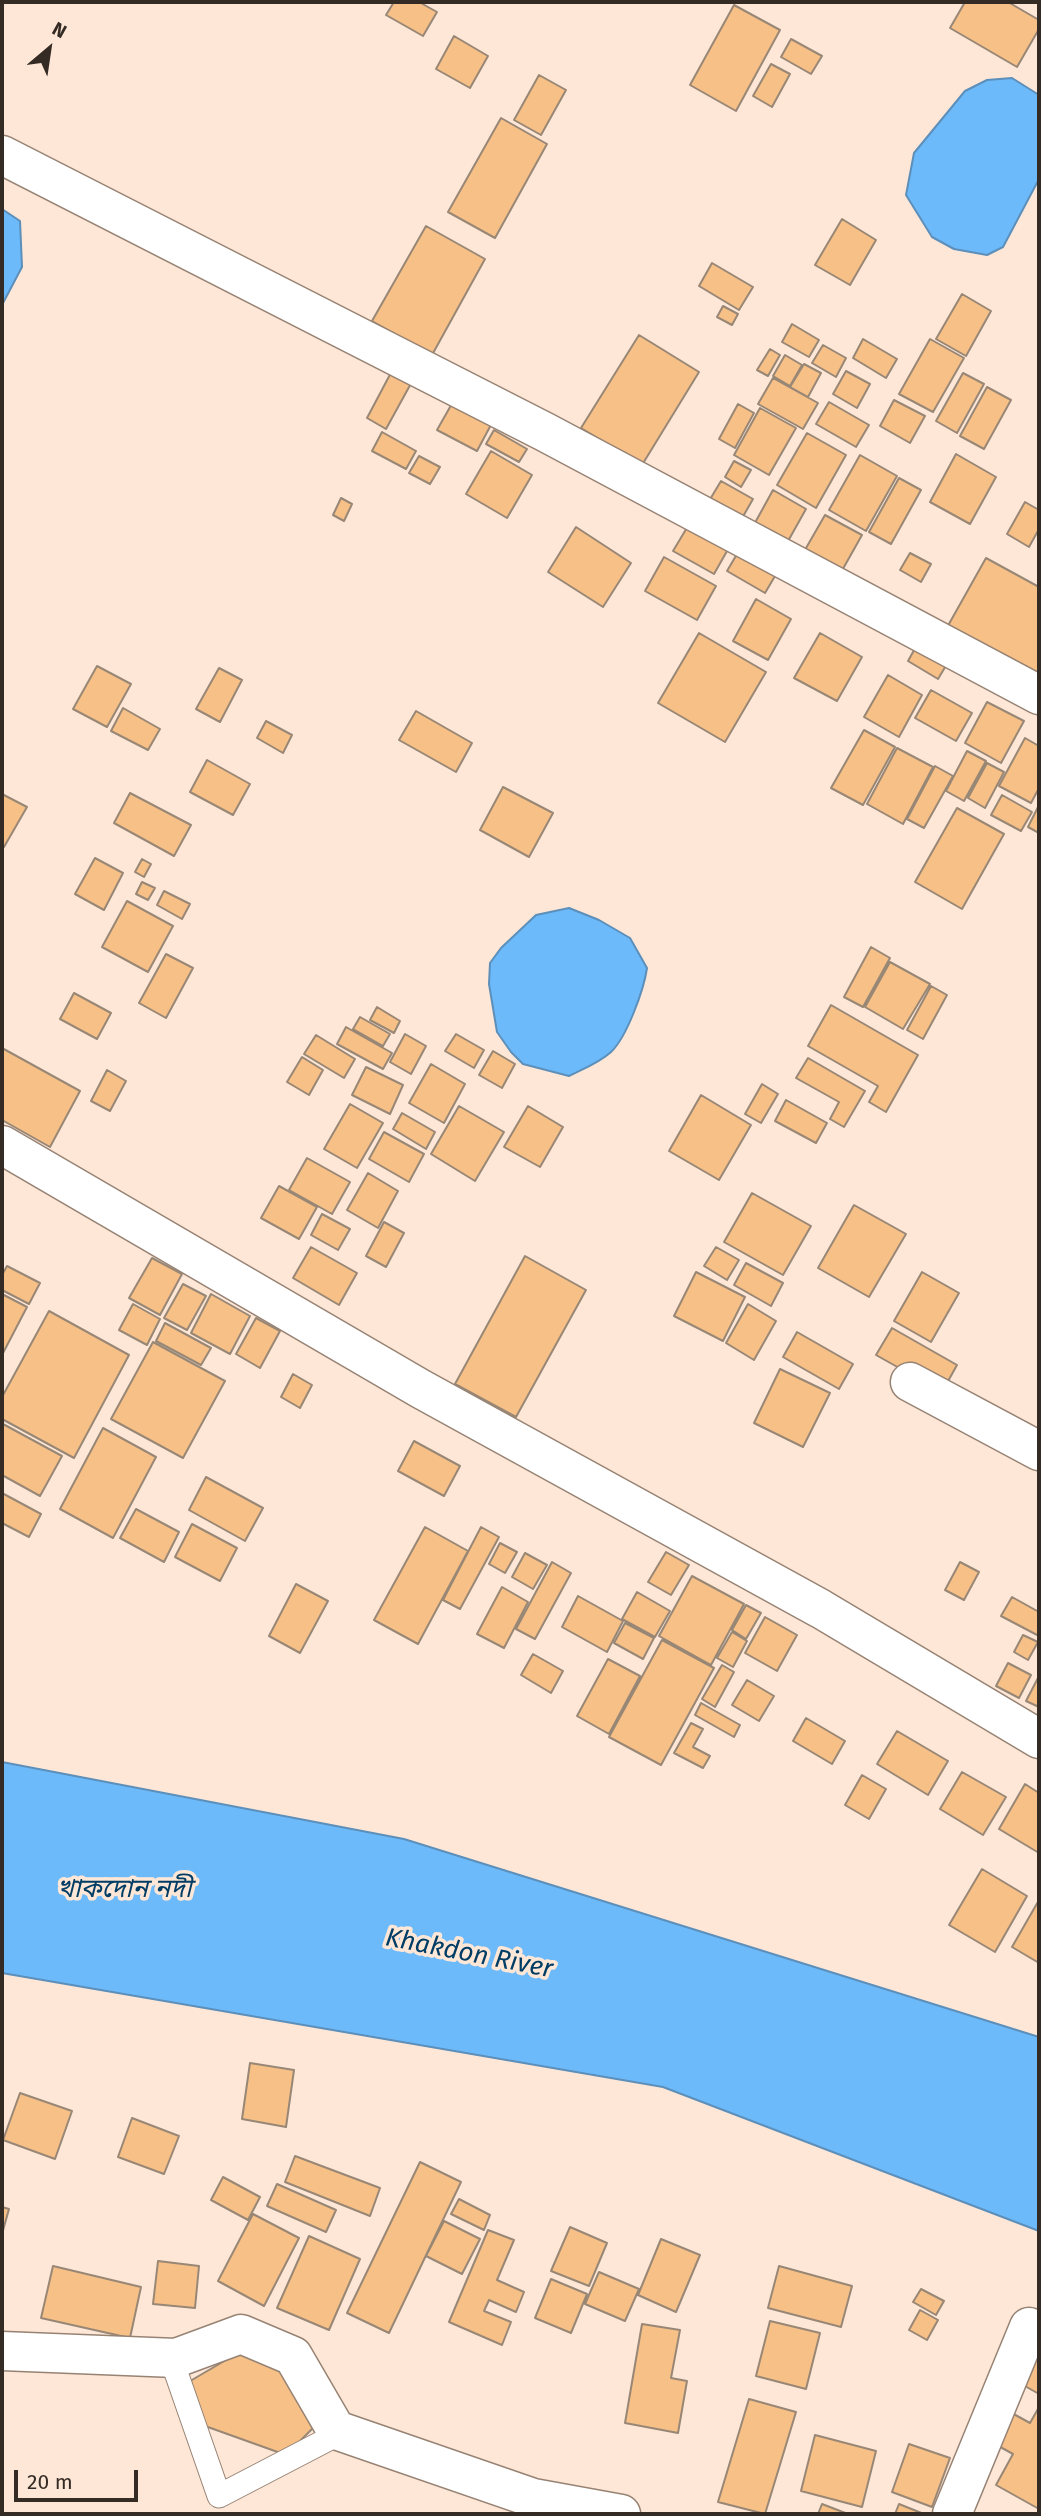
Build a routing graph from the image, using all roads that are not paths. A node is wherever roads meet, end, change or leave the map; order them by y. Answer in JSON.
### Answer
{"nodes":[{"id":1,"x":2,"y":155,"type":"edge"},
{"id":2,"x":1039,"y":695,"type":"edge"},
{"id":3,"x":2,"y":1145,"type":"edge"},
{"id":4,"x":910,"y":1382,"type":"dead end"},
{"id":5,"x":1039,"y":1451,"type":"edge"},
{"id":6,"x":1039,"y":1739,"type":"edge"},
{"id":7,"x":1030,"y":2327,"type":"dead end"},
{"id":8,"x":2,"y":2351,"type":"edge"},
{"id":9,"x":171,"y":2358,"type":"junction"},
{"id":10,"x":342,"y":2432,"type":"junction"},
{"id":11,"x":215,"y":2505,"type":"edge"},
{"id":12,"x":621,"y":2514,"type":"edge"},
{"id":13,"x":951,"y":2514,"type":"edge"}],
"edges":[{"from":1,"to":2,"type":"street"},
{"from":3,"to":6,"type":"street"},
{"from":4,"to":5,"type":"street"},
{"from":7,"to":13,"type":"street"},
{"from":8,"to":9,"type":"street"},
{"from":9,"to":10,"type":"street"},
{"from":9,"to":11,"type":"lane"},
{"from":10,"to":11,"type":"lane"},
{"from":10,"to":12,"type":"street"}]}
